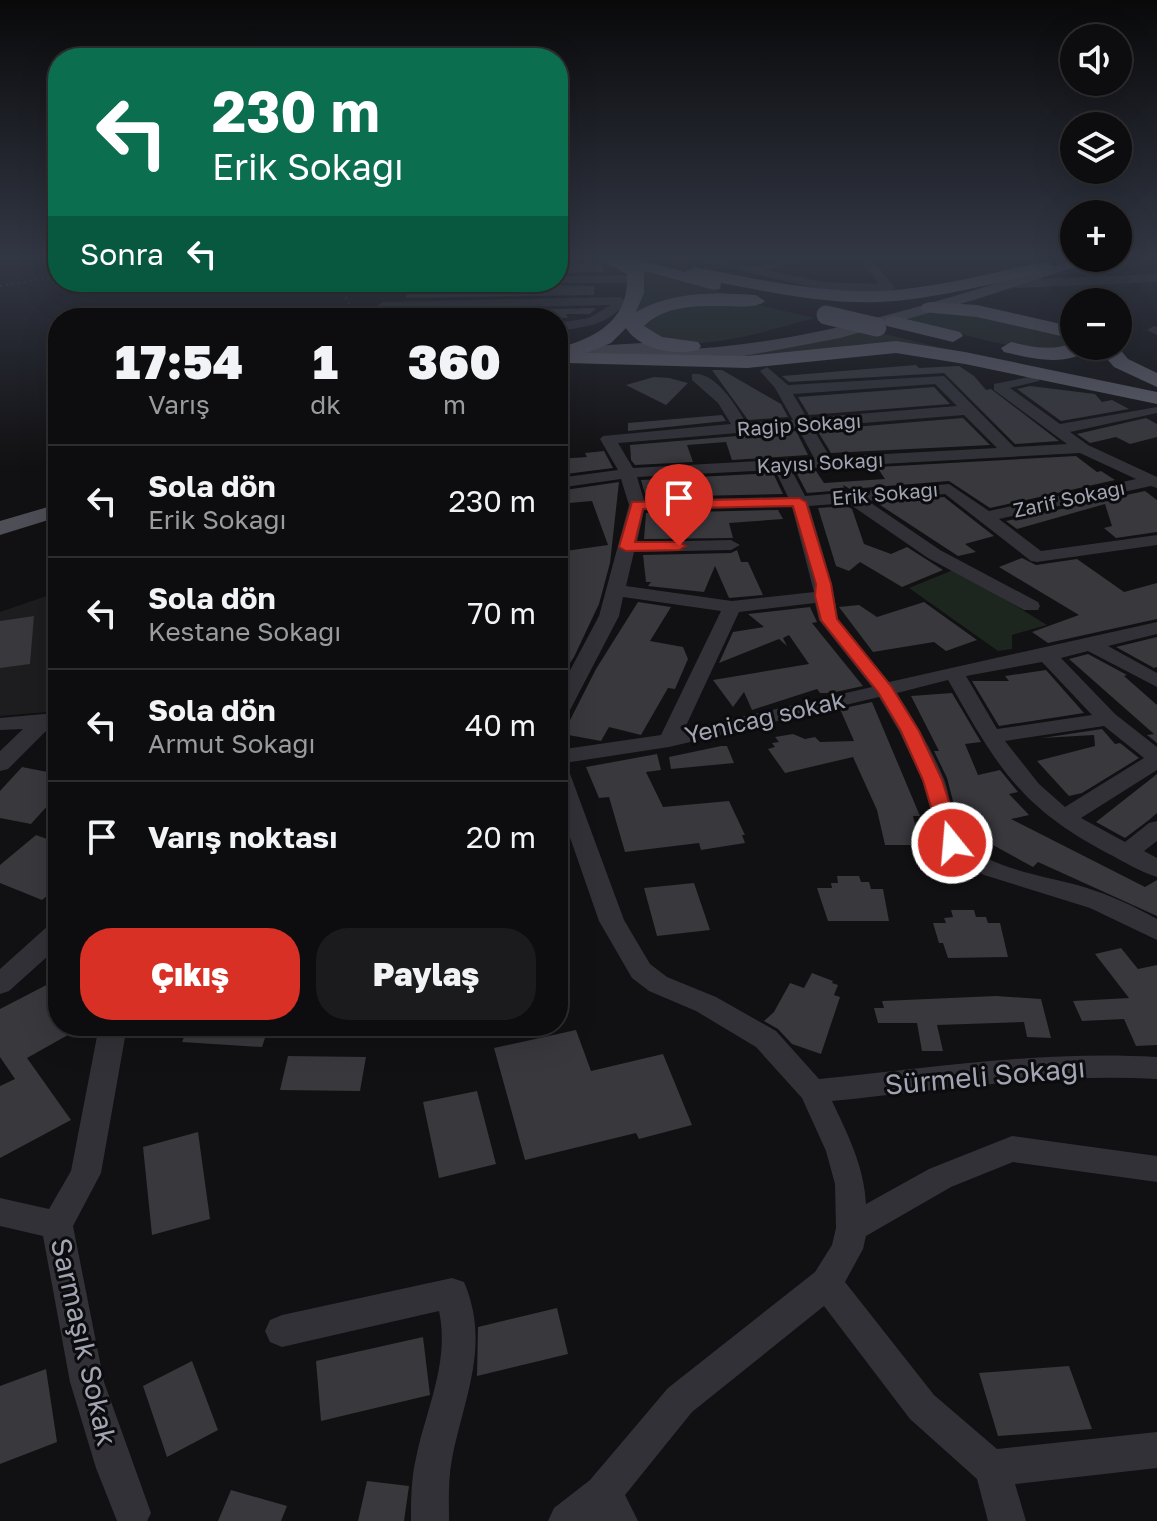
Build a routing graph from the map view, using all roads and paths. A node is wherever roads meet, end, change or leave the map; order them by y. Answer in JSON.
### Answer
{"nodes":[{"id":1,"x":613,"y":327,"type":"edge"},
{"id":2,"x":635,"y":327,"type":"edge"},
{"id":3,"x":807,"y":327,"type":"edge"},
{"id":4,"x":823,"y":327,"type":"edge"},
{"id":5,"x":895,"y":327,"type":"edge"},
{"id":6,"x":899,"y":327,"type":"edge"},
{"id":7,"x":900,"y":327,"type":"edge"},
{"id":8,"x":698,"y":346,"type":"junction"},
{"id":9,"x":1060,"y":353,"type":"edge"},
{"id":10,"x":568,"y":354,"type":"edge"},
{"id":11,"x":568,"y":356,"type":"edge"},
{"id":12,"x":568,"y":356,"type":"edge"},
{"id":13,"x":568,"y":356,"type":"edge"},
{"id":14,"x":1118,"y":360,"type":"edge"},
{"id":15,"x":767,"y":371,"type":"dead end"},
{"id":16,"x":697,"y":377,"type":"dead end"},
{"id":17,"x":1034,"y":378,"type":"dead end"},
{"id":18,"x":1157,"y":384,"type":"edge"},
{"id":19,"x":782,"y":390,"type":"junction"},
{"id":20,"x":1156,"y":401,"type":"edge"},
{"id":21,"x":968,"y":410,"type":"junction"},
{"id":22,"x":802,"y":425,"type":"junction"},
{"id":23,"x":741,"y":429,"type":"junction"},
{"id":24,"x":1055,"y":430,"type":"junction"},
{"id":25,"x":1082,"y":448,"type":"junction"},
{"id":26,"x":1011,"y":453,"type":"junction"},
{"id":27,"x":825,"y":463,"type":"junction"},
{"id":28,"x":781,"y":465,"type":"junction"},
{"id":29,"x":628,"y":473,"type":"junction"},
{"id":30,"x":568,"y":482,"type":"edge"},
{"id":31,"x":1155,"y":482,"type":"edge"},
{"id":32,"x":851,"y":497,"type":"junction"},
{"id":33,"x":799,"y":502,"type":"junction"},
{"id":34,"x":637,"y":505,"type":"junction"},
{"id":35,"x":48,"y":506,"type":"edge"},
{"id":36,"x":48,"y":513,"type":"edge"},
{"id":37,"x":986,"y":517,"type":"junction"},
{"id":38,"x":0,"y":520,"type":"edge"},
{"id":39,"x":0,"y":528,"type":"edge"},
{"id":40,"x":1157,"y":540,"type":"edge"},
{"id":41,"x":731,"y":545,"type":"dead end"},
{"id":42,"x":626,"y":547,"type":"junction"},
{"id":43,"x":616,"y":590,"type":"junction"},
{"id":44,"x":823,"y":596,"type":"junction"},
{"id":45,"x":1031,"y":606,"type":"dead end"},
{"id":46,"x":732,"y":607,"type":"junction"},
{"id":47,"x":1157,"y":628,"type":"edge"},
{"id":48,"x":1092,"y":645,"type":"junction"},
{"id":49,"x":1047,"y":655,"type":"junction"},
{"id":50,"x":954,"y":672,"type":"junction"},
{"id":51,"x":1157,"y":681,"type":"edge"},
{"id":52,"x":885,"y":690,"type":"junction"},
{"id":53,"x":568,"y":693,"type":"edge"},
{"id":54,"x":1108,"y":719,"type":"junction"},
{"id":55,"x":48,"y":720,"type":"edge"},
{"id":56,"x":48,"y":723,"type":"edge"},
{"id":57,"x":0,"y":724,"type":"edge"},
{"id":58,"x":992,"y":736,"type":"junction"},
{"id":59,"x":669,"y":740,"type":"junction"},
{"id":60,"x":568,"y":755,"type":"edge"},
{"id":61,"x":1157,"y":759,"type":"edge"},
{"id":62,"x":0,"y":764,"type":"edge"},
{"id":63,"x":1065,"y":817,"type":"junction"},
{"id":64,"x":568,"y":822,"type":"edge"},
{"id":65,"x":1157,"y":829,"type":"edge"},
{"id":66,"x":1127,"y":852,"type":"junction"},
{"id":67,"x":1157,"y":869,"type":"edge"},
{"id":68,"x":1157,"y":931,"type":"edge"},
{"id":69,"x":48,"y":941,"type":"edge"},
{"id":70,"x":0,"y":984,"type":"edge"},
{"id":71,"x":111,"y":1036,"type":"edge"},
{"id":72,"x":1157,"y":1068,"type":"edge"},
{"id":73,"x":813,"y":1091,"type":"junction"},
{"id":74,"x":1157,"y":1169,"type":"edge"},
{"id":75,"x":0,"y":1212,"type":"edge"},
{"id":76,"x":57,"y":1225,"type":"junction"},
{"id":77,"x":852,"y":1228,"type":"junction"},
{"id":78,"x":827,"y":1283,"type":"junction"},
{"id":79,"x":282,"y":1331,"type":"dead end"},
{"id":80,"x":1157,"y":1450,"type":"edge"},
{"id":81,"x":992,"y":1468,"type":"junction"},
{"id":82,"x":611,"y":1507,"type":"edge"},
{"id":83,"x":132,"y":1518,"type":"edge"},
{"id":84,"x":430,"y":1521,"type":"edge"},
{"id":85,"x":567,"y":1521,"type":"edge"},
{"id":86,"x":1007,"y":1521,"type":"edge"}],
"edges":[{"from":1,"to":10,"type":"highway"},
{"from":2,"to":8,"type":"highway"},
{"from":3,"to":8,"type":"main road"},
{"from":4,"to":11,"type":"main road"},
{"from":5,"to":20,"type":"highway"},
{"from":6,"to":18,"type":"highway"},
{"from":7,"to":9,"type":"highway"},
{"from":8,"to":12,"type":"main road"},
{"from":13,"to":20,"type":"highway"},
{"from":14,"to":18,"type":"highway"},
{"from":15,"to":19,"type":"street"},
{"from":16,"to":23,"type":"street"},
{"from":17,"to":24,"type":"street"},
{"from":19,"to":21,"type":"street"},
{"from":19,"to":22,"type":"street"},
{"from":20,"to":24,"type":"street"},
{"from":21,"to":22,"type":"street","name":"Ragip Sokağı"},
{"from":21,"to":26,"type":"street"},
{"from":22,"to":23,"type":"street","name":"Ragip Sokağı"},
{"from":22,"to":27,"type":"street"},
{"from":23,"to":29,"type":"street","name":"Ragip Sokağı"},
{"from":24,"to":25,"type":"street"},
{"from":25,"to":26,"type":"street","name":"Kayısı Sokağı"},
{"from":25,"to":31,"type":"street"},
{"from":26,"to":27,"type":"street","name":"Kayısı Sokağı"},
{"from":27,"to":28,"type":"street","name":"Kayısı Sokağı"},
{"from":28,"to":29,"type":"street","name":"Kayısı Sokağı"},
{"from":28,"to":33,"type":"street"},
{"from":29,"to":30,"type":"street","name":"Kayısı Sokağı"},
{"from":29,"to":34,"type":"street"},
{"from":31,"to":37,"type":"street","name":"Zarif Sokağı"},
{"from":32,"to":33,"type":"street","name":"Erik Sokağı"},
{"from":32,"to":37,"type":"street","name":"Erik Sokağı"},
{"from":32,"to":45,"type":"street"},
{"from":33,"to":34,"type":"street","name":"Erik Sokağı"},
{"from":33,"to":44,"type":"street"},
{"from":34,"to":42,"type":"street"},
{"from":35,"to":38,"type":"main road"},
{"from":36,"to":39,"type":"main road"},
{"from":37,"to":40,"type":"street","name":"Erik Sokağı"},
{"from":41,"to":42,"type":"street"},
{"from":42,"to":43,"type":"street"},
{"from":43,"to":46,"type":"street"},
{"from":43,"to":53,"type":"street"},
{"from":44,"to":46,"type":"street"},
{"from":44,"to":52,"type":"street"},
{"from":46,"to":59,"type":"street"},
{"from":47,"to":48,"type":"street","name":"Yenicag sokak"},
{"from":48,"to":49,"type":"street","name":"Yenicag sokak"},
{"from":48,"to":51,"type":"street"},
{"from":49,"to":50,"type":"street","name":"Yenicag sokak"},
{"from":49,"to":54,"type":"street"},
{"from":50,"to":52,"type":"street","name":"Yenicag sokak"},
{"from":50,"to":58,"type":"street"},
{"from":52,"to":59,"type":"street","name":"Yenicag sokak"},
{"from":52,"to":68,"type":"street"},
{"from":54,"to":58,"type":"street"},
{"from":54,"to":61,"type":"street"},
{"from":55,"to":57,"type":"street"},
{"from":56,"to":62,"type":"street"},
{"from":58,"to":63,"type":"street"},
{"from":59,"to":60,"type":"street","name":"Yenicag sokak"},
{"from":61,"to":63,"type":"street"},
{"from":63,"to":66,"type":"street"},
{"from":64,"to":73,"type":"street"},
{"from":65,"to":66,"type":"street"},
{"from":66,"to":67,"type":"street"},
{"from":69,"to":70,"type":"street"},
{"from":71,"to":76,"type":"street"},
{"from":72,"to":73,"type":"street","name":"Sürmeli Sokağı"},
{"from":73,"to":77,"type":"street"},
{"from":74,"to":77,"type":"street"},
{"from":75,"to":76,"type":"street","name":"Sarmaşık Sokak"},
{"from":76,"to":83,"type":"street","name":"Sarmaşık Sokak"},
{"from":77,"to":78,"type":"street"},
{"from":78,"to":81,"type":"street"},
{"from":78,"to":82,"type":"street"},
{"from":79,"to":84,"type":"street"},
{"from":80,"to":81,"type":"street"},
{"from":81,"to":86,"type":"street"},
{"from":82,"to":85,"type":"street"}]}
